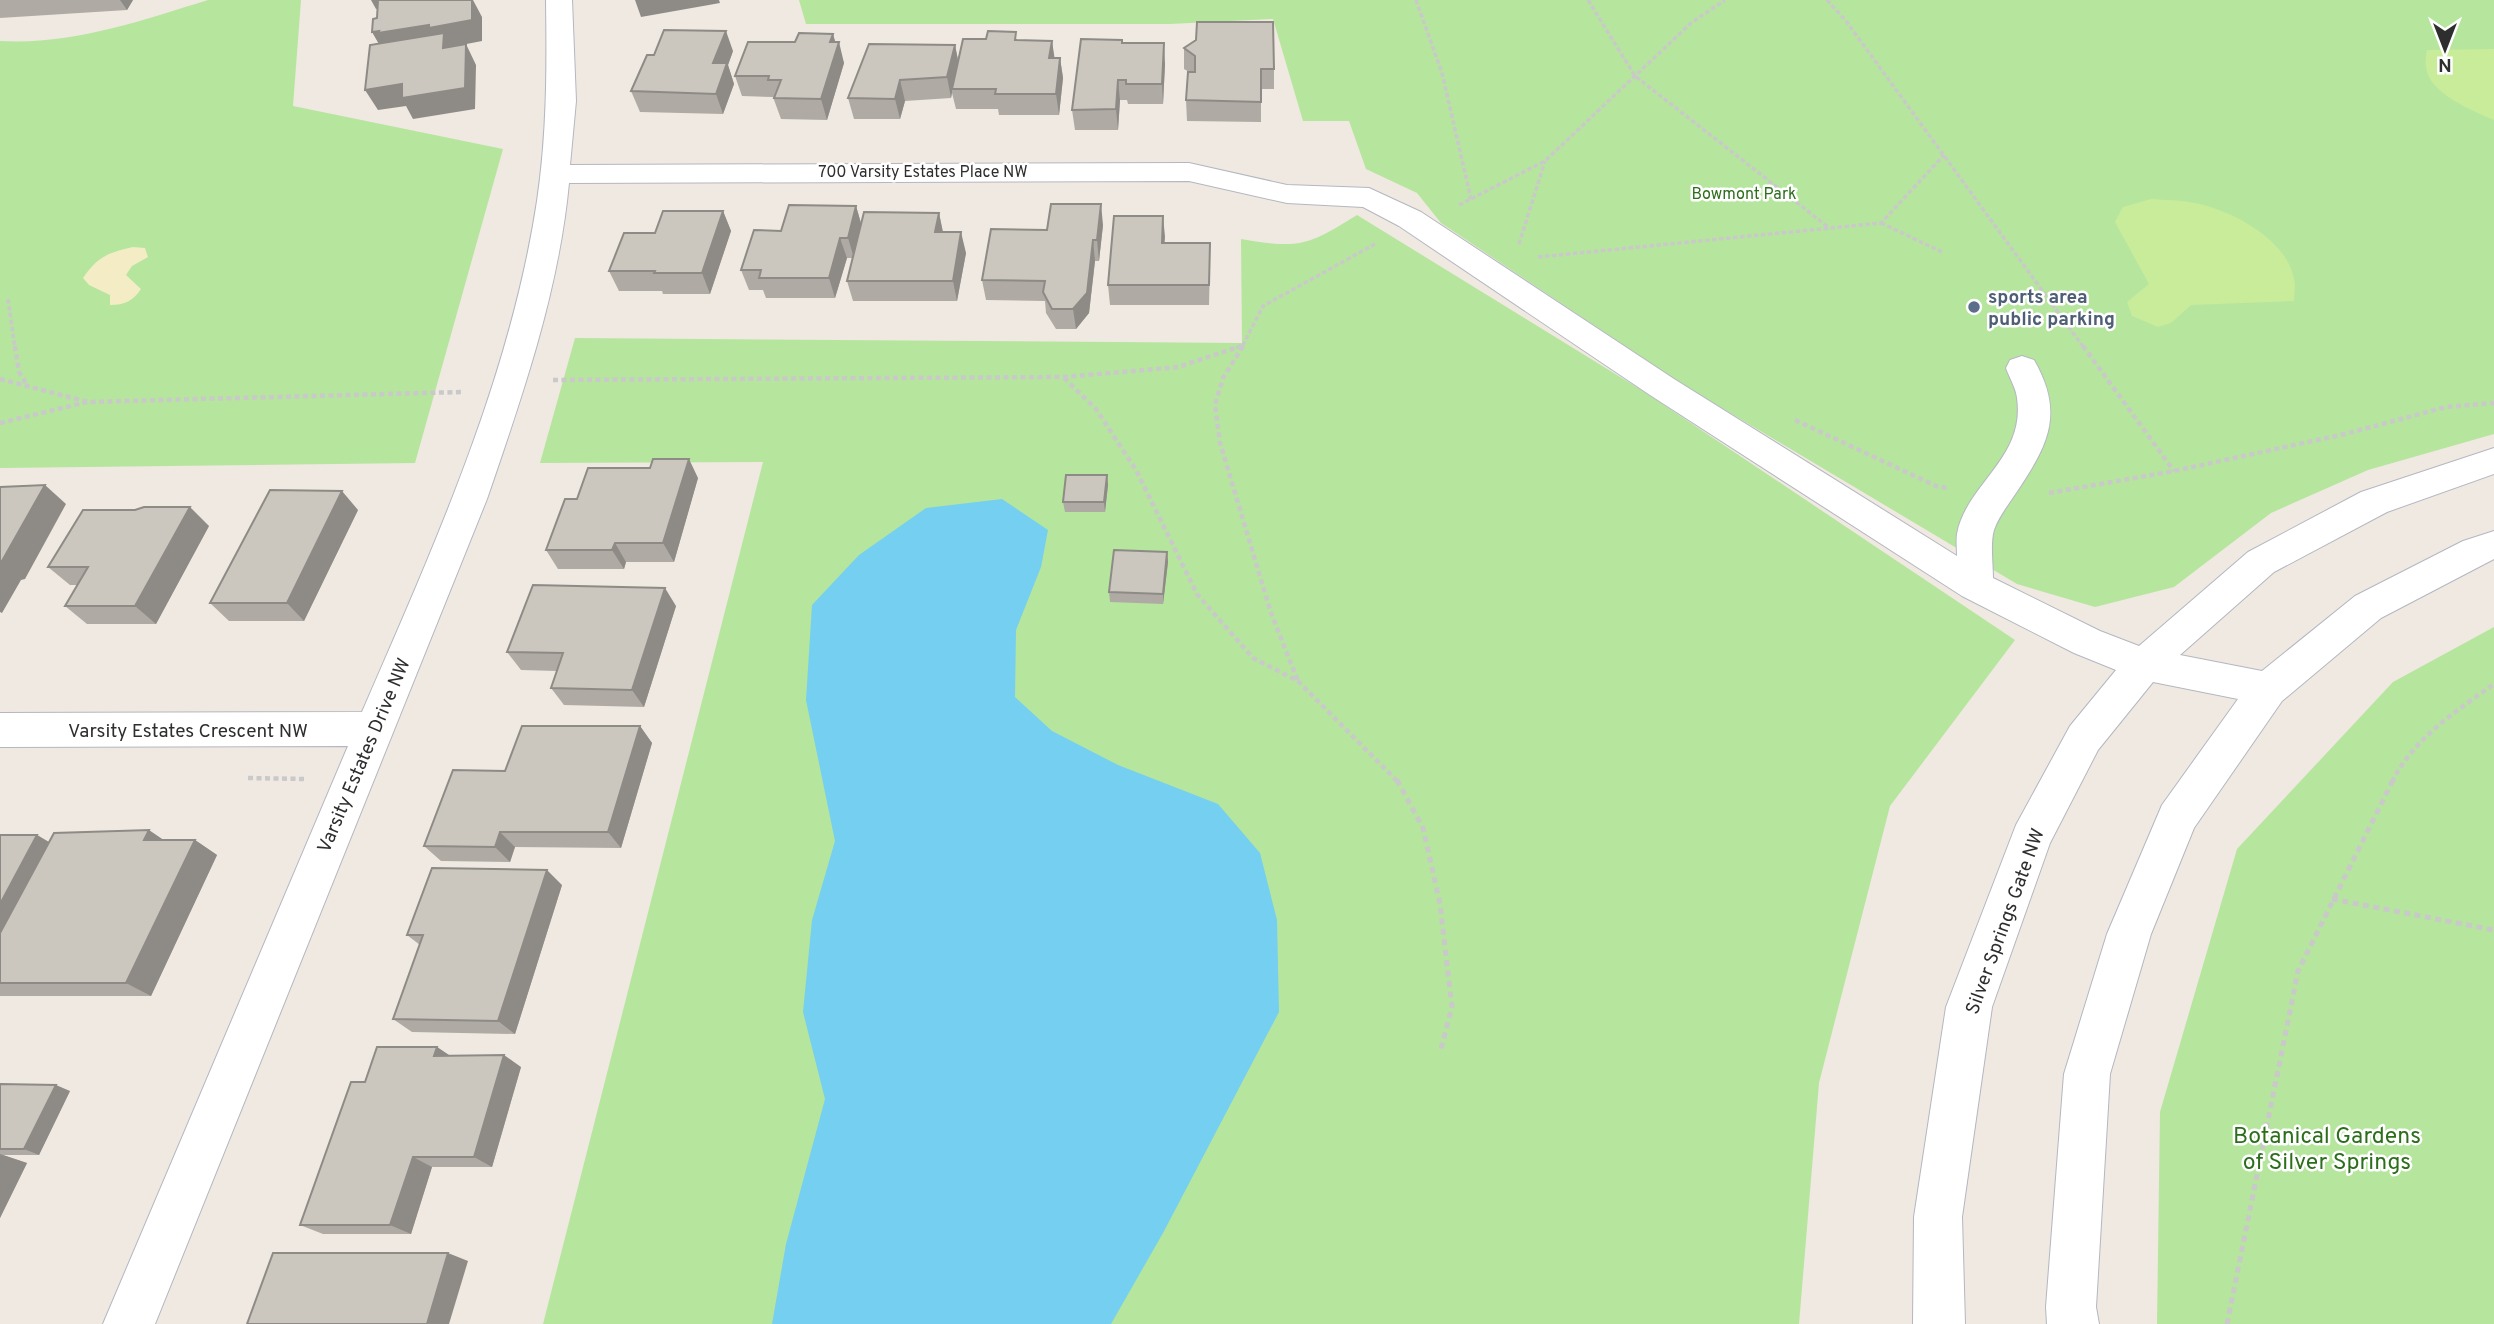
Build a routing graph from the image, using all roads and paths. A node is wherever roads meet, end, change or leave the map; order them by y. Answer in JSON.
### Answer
{"nodes":[{"id":1,"x":559,"y":0,"type":"edge"},
{"id":2,"x":1416,"y":0,"type":"edge"},
{"id":3,"x":1588,"y":0,"type":"edge"},
{"id":4,"x":1725,"y":0,"type":"edge"},
{"id":5,"x":1827,"y":0,"type":"edge"},
{"id":6,"x":1635,"y":76,"type":"junction"},
{"id":7,"x":1944,"y":155,"type":"junction"},
{"id":8,"x":1545,"y":161,"type":"junction"},
{"id":9,"x":557,"y":174,"type":"junction"},
{"id":10,"x":1471,"y":199,"type":"junction"},
{"id":11,"x":1449,"y":210,"type":"dead end"},
{"id":12,"x":1410,"y":219,"type":"junction"},
{"id":13,"x":1881,"y":223,"type":"junction"},
{"id":14,"x":1829,"y":228,"type":"junction"},
{"id":15,"x":1518,"y":247,"type":"dead end"},
{"id":16,"x":1942,"y":252,"type":"dead end"},
{"id":17,"x":1528,"y":258,"type":"dead end"},
{"id":18,"x":8,"y":299,"type":"dead end"},
{"id":19,"x":1243,"y":345,"type":"junction"},
{"id":20,"x":2022,"y":368,"type":"dead end"},
{"id":21,"x":1064,"y":377,"type":"junction"},
{"id":22,"x":0,"y":379,"type":"edge"},
{"id":23,"x":29,"y":387,"type":"junction"},
{"id":24,"x":507,"y":391,"type":"junction"},
{"id":25,"x":88,"y":402,"type":"junction"},
{"id":26,"x":2494,"y":403,"type":"edge"},
{"id":27,"x":0,"y":423,"type":"edge"},
{"id":28,"x":2494,"y":461,"type":"edge"},
{"id":29,"x":2174,"y":471,"type":"junction"},
{"id":30,"x":1997,"y":497,"type":"junction"},
{"id":31,"x":2494,"y":545,"type":"edge"},
{"id":32,"x":1975,"y":586,"type":"junction"},
{"id":33,"x":2144,"y":664,"type":"junction"},
{"id":34,"x":1298,"y":681,"type":"junction"},
{"id":35,"x":2494,"y":684,"type":"edge"},
{"id":36,"x":2268,"y":689,"type":"junction"},
{"id":37,"x":375,"y":729,"type":"junction"},
{"id":38,"x":0,"y":730,"type":"edge"},
{"id":39,"x":2332,"y":899,"type":"junction"},
{"id":40,"x":2494,"y":930,"type":"edge"},
{"id":41,"x":1441,"y":1049,"type":"dead end"},
{"id":42,"x":129,"y":1324,"type":"edge"},
{"id":43,"x":1939,"y":1324,"type":"edge"},
{"id":44,"x":2073,"y":1324,"type":"edge"},
{"id":45,"x":2227,"y":1324,"type":"edge"}],
"edges":[{"from":1,"to":9,"type":"street","name":"Varsity Estates Drive NW"},
{"from":2,"to":10,"type":"path"},
{"from":3,"to":6,"type":"path"},
{"from":4,"to":6,"type":"path"},
{"from":5,"to":7,"type":"path"},
{"from":6,"to":8,"type":"path"},
{"from":6,"to":14,"type":"path"},
{"from":7,"to":13,"type":"path"},
{"from":7,"to":29,"type":"path"},
{"from":8,"to":10,"type":"path"},
{"from":8,"to":15,"type":"path"},
{"from":9,"to":12,"type":"street","name":"700 Varsity Estates Place NW"},
{"from":9,"to":24,"type":"street","name":"Varsity Estates Drive NW"},
{"from":10,"to":11,"type":"path"},
{"from":12,"to":19,"type":"path"},
{"from":12,"to":32,"type":"street","name":"700 Varsity Estates Place NW"},
{"from":13,"to":14,"type":"path"},
{"from":13,"to":16,"type":"path"},
{"from":14,"to":17,"type":"path"},
{"from":18,"to":23,"type":"path"},
{"from":19,"to":21,"type":"path"},
{"from":19,"to":34,"type":"path"},
{"from":20,"to":30,"type":"street"},
{"from":21,"to":24,"type":"path"},
{"from":21,"to":34,"type":"path"},
{"from":22,"to":23,"type":"path"},
{"from":23,"to":25,"type":"path"},
{"from":24,"to":25,"type":"path"},
{"from":24,"to":37,"type":"street","name":"Varsity Estates Drive NW"},
{"from":25,"to":27,"type":"path"},
{"from":26,"to":29,"type":"path"},
{"from":28,"to":33,"type":"street","name":"Silver Springs Gate NW"},
{"from":29,"to":30,"type":"path"},
{"from":30,"to":32,"type":"street"},
{"from":31,"to":36,"type":"street"},
{"from":32,"to":33,"type":"street","name":"700 Varsity Estates Place NW"},
{"from":33,"to":36,"type":"street","name":"700 Varsity Estates Place NW"},
{"from":33,"to":43,"type":"street","name":"Silver Springs Gate NW"},
{"from":34,"to":41,"type":"path"},
{"from":35,"to":39,"type":"path"},
{"from":36,"to":44,"type":"street"},
{"from":37,"to":38,"type":"street","name":"Varsity Estates Crescent NW"},
{"from":37,"to":42,"type":"street","name":"Varsity Estates Drive NW"},
{"from":39,"to":40,"type":"path"},
{"from":39,"to":45,"type":"path"}]}
